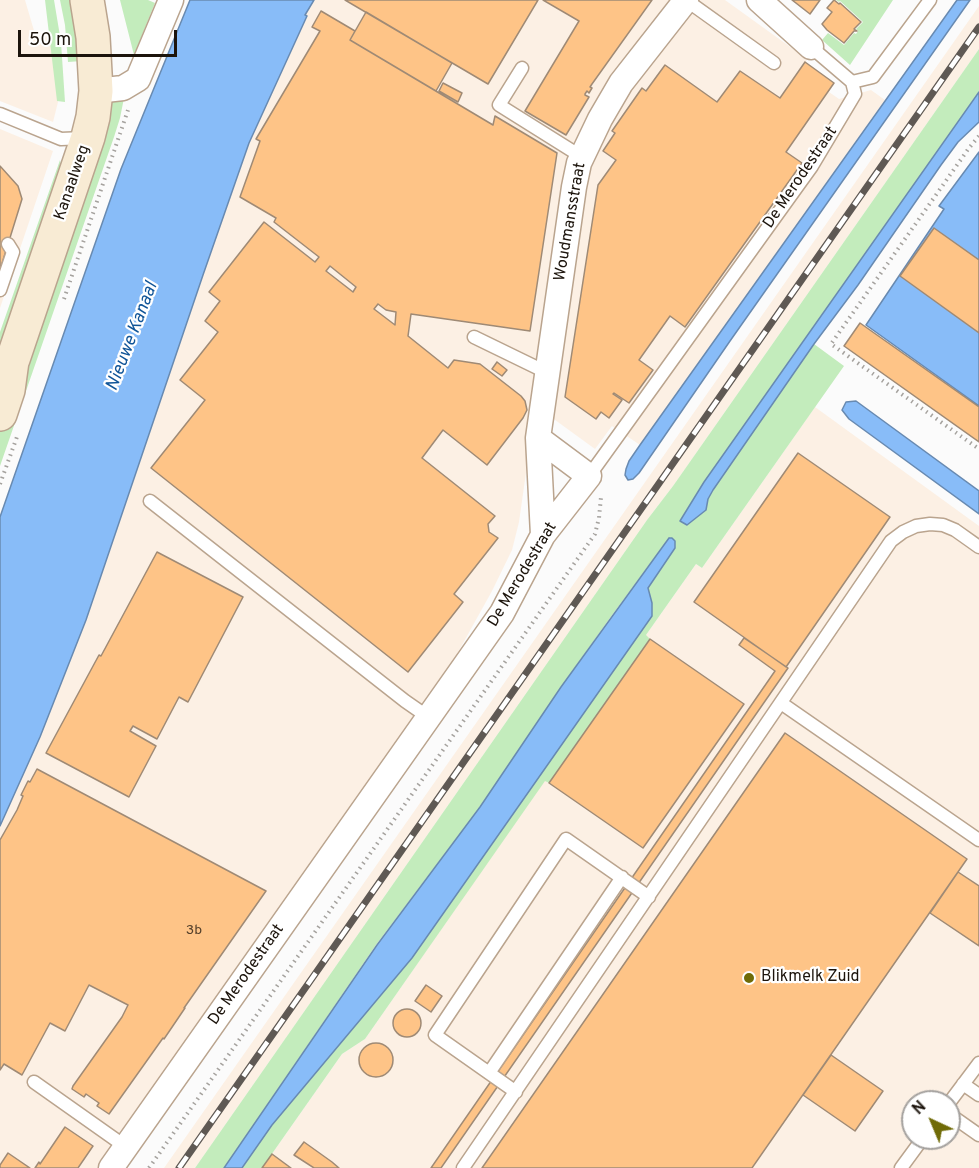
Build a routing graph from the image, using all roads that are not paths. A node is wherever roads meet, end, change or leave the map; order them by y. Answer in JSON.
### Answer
{"nodes":[{"id":1,"x":87,"y":0,"type":"edge"},
{"id":2,"x":171,"y":0,"type":"edge"},
{"id":3,"x":686,"y":0,"type":"edge"},
{"id":4,"x":759,"y":0,"type":"edge"},
{"id":5,"x":930,"y":0,"type":"edge"},
{"id":6,"x":811,"y":47,"type":"joint"},
{"id":7,"x":774,"y":63,"type":"dead end"},
{"id":8,"x":522,"y":68,"type":"dead end"},
{"id":9,"x":852,"y":82,"type":"junction"},
{"id":10,"x":96,"y":91,"type":"junction"},
{"id":11,"x":0,"y":114,"type":"edge"},
{"id":12,"x":88,"y":137,"type":"junction"},
{"id":13,"x":582,"y":157,"type":"junction"},
{"id":14,"x":8,"y":244,"type":"dead end"},
{"id":15,"x":0,"y":290,"type":"edge"},
{"id":16,"x":474,"y":337,"type":"dead end"},
{"id":17,"x":6,"y":370,"type":"edge"},
{"id":18,"x":548,"y":373,"type":"junction"},
{"id":19,"x":0,"y":414,"type":"edge"},
{"id":20,"x":538,"y":438,"type":"junction"},
{"id":21,"x":589,"y":476,"type":"junction"},
{"id":22,"x":150,"y":501,"type":"dead end"},
{"id":23,"x":543,"y":535,"type":"junction"},
{"id":24,"x":979,"y":547,"type":"edge"},
{"id":25,"x":781,"y":703,"type":"junction"},
{"id":26,"x":428,"y":717,"type":"junction"},
{"id":27,"x":979,"y":840,"type":"edge"},
{"id":28,"x":622,"y":877,"type":"junction"},
{"id":29,"x":649,"y":897,"type":"junction"},
{"id":30,"x":979,"y":1063,"type":"edge"},
{"id":31,"x":489,"y":1073,"type":"junction"},
{"id":32,"x":34,"y":1082,"type":"dead end"},
{"id":33,"x":963,"y":1084,"type":"junction"},
{"id":34,"x":959,"y":1090,"type":"edge"},
{"id":35,"x":516,"y":1092,"type":"junction"},
{"id":36,"x":979,"y":1095,"type":"edge"},
{"id":37,"x":961,"y":1123,"type":"edge"},
{"id":38,"x":979,"y":1136,"type":"edge"},
{"id":39,"x":126,"y":1148,"type":"junction"},
{"id":40,"x":914,"y":1150,"type":"edge"},
{"id":41,"x":111,"y":1168,"type":"edge"},
{"id":42,"x":463,"y":1168,"type":"edge"},
{"id":43,"x":901,"y":1168,"type":"edge"}],
"edges":[{"from":1,"to":10,"type":"main road","name":"Kanaalweg"},
{"from":2,"to":10,"type":"street"},
{"from":3,"to":7,"type":"lane"},
{"from":3,"to":13,"type":"street","name":"Woudmansstraat"},
{"from":4,"to":6,"type":"street"},
{"from":5,"to":9,"type":"lane"},
{"from":6,"to":9,"type":"lane"},
{"from":8,"to":13,"type":"lane"},
{"from":9,"to":21,"type":"lane","name":"De Merodestraat"},
{"from":10,"to":12,"type":"main road","name":"Kanaalweg"},
{"from":11,"to":12,"type":"lane"},
{"from":12,"to":17,"type":"main road","name":"Kanaalweg"},
{"from":13,"to":18,"type":"street","name":"Woudmansstraat"},
{"from":14,"to":15,"type":"lane"},
{"from":16,"to":18,"type":"lane"},
{"from":17,"to":19,"type":"main road","name":"Kanaalweg"},
{"from":18,"to":20,"type":"street","name":"Woudmansstraat"},
{"from":20,"to":21,"type":"street"},
{"from":20,"to":23,"type":"street","name":"Woudmansstraat"},
{"from":21,"to":23,"type":"street","name":"De Merodestraat"},
{"from":22,"to":26,"type":"lane"},
{"from":23,"to":26,"type":"street","name":"De Merodestraat"},
{"from":24,"to":25,"type":"lane"},
{"from":25,"to":27,"type":"lane"},
{"from":25,"to":29,"type":"lane"},
{"from":26,"to":39,"type":"street","name":"De Merodestraat"},
{"from":28,"to":29,"type":"lane"},
{"from":28,"to":31,"type":"lane"},
{"from":28,"to":31,"type":"lane"},
{"from":29,"to":35,"type":"lane"},
{"from":30,"to":33,"type":"lane"},
{"from":31,"to":35,"type":"lane"},
{"from":32,"to":39,"type":"lane"},
{"from":33,"to":34,"type":"lane"},
{"from":33,"to":36,"type":"lane"},
{"from":35,"to":42,"type":"lane"},
{"from":37,"to":38,"type":"lane"},
{"from":39,"to":41,"type":"street","name":"De Merodestraat"},
{"from":40,"to":43,"type":"lane"}]}
